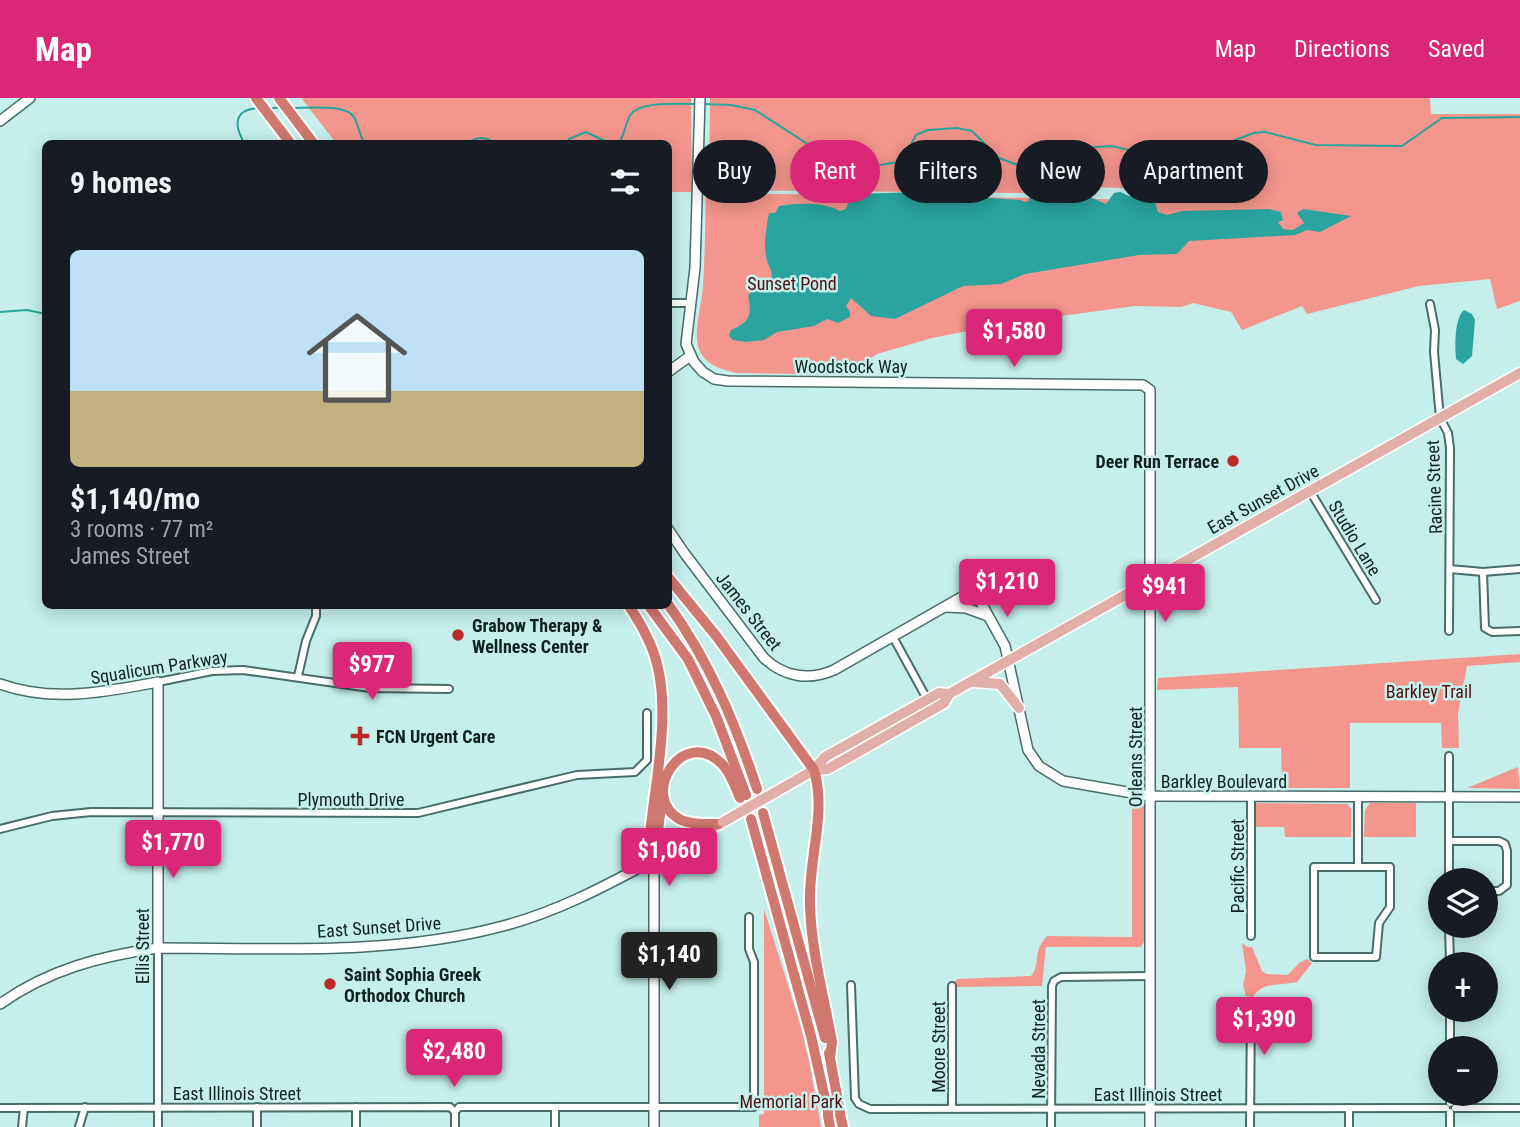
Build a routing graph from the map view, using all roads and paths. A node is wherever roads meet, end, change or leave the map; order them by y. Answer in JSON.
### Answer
{"nodes":[{"id":1,"x":30,"y":98,"type":"edge"},
{"id":2,"x":256,"y":98,"type":"edge"},
{"id":3,"x":279,"y":98,"type":"edge"},
{"id":4,"x":701,"y":98,"type":"edge"},
{"id":5,"x":0,"y":121,"type":"edge"},
{"id":6,"x":288,"y":140,"type":"edge"},
{"id":7,"x":311,"y":140,"type":"edge"},
{"id":8,"x":672,"y":303,"type":"edge"},
{"id":9,"x":691,"y":303,"type":"junction"},
{"id":10,"x":1430,"y":304,"type":"dead end"},
{"id":11,"x":690,"y":356,"type":"junction"},
{"id":12,"x":672,"y":369,"type":"edge"},
{"id":13,"x":1520,"y":373,"type":"edge"},
{"id":14,"x":1149,"y":388,"type":"joint"},
{"id":15,"x":1440,"y":418,"type":"junction"},
{"id":16,"x":1310,"y":491,"type":"junction"},
{"id":17,"x":672,"y":534,"type":"edge"},
{"id":18,"x":1450,"y":569,"type":"junction"},
{"id":19,"x":1520,"y":569,"type":"edge"},
{"id":20,"x":1483,"y":572,"type":"junction"},
{"id":21,"x":1150,"y":580,"type":"junction"},
{"id":22,"x":672,"y":582,"type":"edge"},
{"id":23,"x":974,"y":590,"type":"joint"},
{"id":24,"x":1376,"y":600,"type":"dead end"},
{"id":25,"x":943,"y":607,"type":"junction"},
{"id":26,"x":316,"y":609,"type":"edge"},
{"id":27,"x":631,"y":609,"type":"edge"},
{"id":28,"x":651,"y":609,"type":"edge"},
{"id":29,"x":672,"y":609,"type":"edge"},
{"id":30,"x":989,"y":617,"type":"junction"},
{"id":31,"x":1449,"y":631,"type":"dead end"},
{"id":32,"x":1520,"y":631,"type":"edge"},
{"id":33,"x":893,"y":637,"type":"junction"},
{"id":34,"x":1010,"y":660,"type":"junction"},
{"id":35,"x":298,"y":676,"type":"junction"},
{"id":36,"x":158,"y":682,"type":"junction"},
{"id":37,"x":970,"y":682,"type":"junction"},
{"id":38,"x":0,"y":684,"type":"edge"},
{"id":39,"x":449,"y":690,"type":"dead end"},
{"id":40,"x":949,"y":694,"type":"junction"},
{"id":41,"x":928,"y":699,"type":"junction"},
{"id":42,"x":1019,"y":708,"type":"junction"},
{"id":43,"x":646,"y":713,"type":"dead end"},
{"id":44,"x":1449,"y":756,"type":"dead end"},
{"id":45,"x":814,"y":770,"type":"junction"},
{"id":46,"x":663,"y":788,"type":"junction"},
{"id":47,"x":757,"y":789,"type":"dead end"},
{"id":48,"x":1150,"y":796,"type":"junction"},
{"id":49,"x":1251,"y":796,"type":"junction"},
{"id":50,"x":1358,"y":796,"type":"junction"},
{"id":51,"x":1449,"y":797,"type":"junction"},
{"id":52,"x":1520,"y":797,"type":"edge"},
{"id":53,"x":158,"y":813,"type":"junction"},
{"id":54,"x":763,"y":813,"type":"dead end"},
{"id":55,"x":751,"y":819,"type":"dead end"},
{"id":56,"x":721,"y":823,"type":"junction"},
{"id":57,"x":0,"y":829,"type":"edge"},
{"id":58,"x":1449,"y":841,"type":"junction"},
{"id":59,"x":654,"y":860,"type":"junction"},
{"id":60,"x":1358,"y":867,"type":"junction"},
{"id":61,"x":1449,"y":868,"type":"edge"},
{"id":62,"x":1498,"y":891,"type":"edge"},
{"id":63,"x":749,"y":917,"type":"dead end"},
{"id":64,"x":1251,"y":936,"type":"dead end"},
{"id":65,"x":158,"y":948,"type":"junction"},
{"id":66,"x":1150,"y":976,"type":"junction"},
{"id":67,"x":851,"y":985,"type":"dead end"},
{"id":68,"x":952,"y":986,"type":"dead end"},
{"id":69,"x":0,"y":1004,"type":"edge"},
{"id":70,"x":1251,"y":1005,"type":"dead end"},
{"id":71,"x":830,"y":1058,"type":"junction"},
{"id":72,"x":85,"y":1107,"type":"junction"},
{"id":73,"x":158,"y":1107,"type":"junction"},
{"id":74,"x":257,"y":1107,"type":"junction"},
{"id":75,"x":355,"y":1107,"type":"junction"},
{"id":76,"x":555,"y":1107,"type":"junction"},
{"id":77,"x":654,"y":1107,"type":"junction"},
{"id":78,"x":1450,"y":1107,"type":"junction"},
{"id":79,"x":0,"y":1108,"type":"edge"},
{"id":80,"x":24,"y":1108,"type":"junction"},
{"id":81,"x":952,"y":1108,"type":"junction"},
{"id":82,"x":1051,"y":1108,"type":"junction"},
{"id":83,"x":1150,"y":1108,"type":"junction"},
{"id":84,"x":1250,"y":1108,"type":"junction"},
{"id":85,"x":1349,"y":1108,"type":"junction"},
{"id":86,"x":1520,"y":1108,"type":"edge"},
{"id":87,"x":455,"y":1109,"type":"junction"},
{"id":88,"x":834,"y":1114,"type":"junction"},
{"id":89,"x":22,"y":1127,"type":"edge"},
{"id":90,"x":79,"y":1127,"type":"edge"},
{"id":91,"x":158,"y":1127,"type":"edge"},
{"id":92,"x":257,"y":1127,"type":"edge"},
{"id":93,"x":356,"y":1127,"type":"edge"},
{"id":94,"x":455,"y":1127,"type":"edge"},
{"id":95,"x":555,"y":1127,"type":"edge"},
{"id":96,"x":654,"y":1127,"type":"edge"},
{"id":97,"x":830,"y":1127,"type":"edge"},
{"id":98,"x":842,"y":1127,"type":"edge"},
{"id":99,"x":1051,"y":1127,"type":"edge"},
{"id":100,"x":1150,"y":1127,"type":"edge"},
{"id":101,"x":1250,"y":1127,"type":"edge"},
{"id":102,"x":1349,"y":1127,"type":"edge"},
{"id":103,"x":1450,"y":1127,"type":"edge"}],
"edges":[{"from":1,"to":5,"type":"main road"},
{"from":2,"to":6,"type":"highway"},
{"from":3,"to":7,"type":"highway"},
{"from":4,"to":9,"type":"main road"},
{"from":8,"to":9,"type":"street"},
{"from":9,"to":11,"type":"main road"},
{"from":10,"to":15,"type":"street","name":"Racine Street"},
{"from":11,"to":12,"type":"main road"},
{"from":11,"to":14,"type":"main road","name":"Woodstock Way"},
{"from":13,"to":15,"type":"main road","name":"East Sunset Drive"},
{"from":14,"to":21,"type":"main road","name":"Orleans Street"},
{"from":15,"to":16,"type":"main road","name":"East Sunset Drive"},
{"from":15,"to":18,"type":"street","name":"Racine Street"},
{"from":16,"to":21,"type":"main road","name":"East Sunset Drive"},
{"from":16,"to":24,"type":"street","name":"Studio Lane"},
{"from":17,"to":33,"type":"main road","name":"James Street"},
{"from":18,"to":20,"type":"street"},
{"from":18,"to":31,"type":"street","name":"Racine Street"},
{"from":19,"to":20,"type":"street"},
{"from":20,"to":32,"type":"street"},
{"from":21,"to":34,"type":"main road","name":"East Sunset Drive"},
{"from":21,"to":48,"type":"main road","name":"Orleans Street"},
{"from":22,"to":45,"type":"highway"},
{"from":23,"to":25,"type":"main road","name":"James Street"},
{"from":23,"to":30,"type":"main road","name":"Barkley Boulevard"},
{"from":25,"to":30,"type":"main road"},
{"from":25,"to":33,"type":"main road","name":"James Street"},
{"from":26,"to":35,"type":"street"},
{"from":27,"to":59,"type":"highway"},
{"from":28,"to":46,"type":"highway"},
{"from":29,"to":47,"type":"highway"},
{"from":30,"to":34,"type":"main road","name":"Barkley Boulevard"},
{"from":33,"to":41,"type":"street"},
{"from":34,"to":37,"type":"main road","name":"East Sunset Drive"},
{"from":34,"to":42,"type":"main road","name":"Barkley Boulevard"},
{"from":35,"to":36,"type":"street","name":"Squalicum Parkway"},
{"from":35,"to":39,"type":"street","name":"Squalicum Parkway"},
{"from":36,"to":38,"type":"main road","name":"Squalicum Parkway"},
{"from":36,"to":53,"type":"main road","name":"Ellis Street"},
{"from":37,"to":40,"type":"main road","name":"East Sunset Drive"},
{"from":37,"to":42,"type":"main road"},
{"from":40,"to":41,"type":"main road","name":"East Sunset Drive"},
{"from":40,"to":45,"type":"main road","name":"East Sunset Drive"},
{"from":41,"to":45,"type":"main road","name":"East Sunset Drive"},
{"from":42,"to":48,"type":"main road","name":"Barkley Boulevard"},
{"from":43,"to":53,"type":"street","name":"Plymouth Drive"},
{"from":44,"to":51,"type":"street"},
{"from":45,"to":56,"type":"main road","name":"East Sunset Drive","bridge":true},
{"from":45,"to":71,"type":"highway"},
{"from":46,"to":56,"type":"highway"},
{"from":46,"to":59,"type":"highway"},
{"from":48,"to":49,"type":"main road","name":"Barkley Boulevard"},
{"from":48,"to":66,"type":"main road","name":"Orleans Street"},
{"from":49,"to":50,"type":"main road","name":"Barkley Boulevard"},
{"from":49,"to":64,"type":"street","name":"Pacific Street"},
{"from":50,"to":51,"type":"main road","name":"Barkley Boulevard"},
{"from":50,"to":60,"type":"street"},
{"from":51,"to":52,"type":"main road","name":"Barkley Boulevard"},
{"from":51,"to":58,"type":"street"},
{"from":53,"to":57,"type":"street","name":"Plymouth Drive"},
{"from":53,"to":65,"type":"main road","name":"Ellis Street"},
{"from":54,"to":71,"type":"highway"},
{"from":55,"to":88,"type":"highway"},
{"from":56,"to":59,"type":"main road","name":"East Sunset Drive"},
{"from":58,"to":61,"type":"street"},
{"from":58,"to":62,"type":"street"},
{"from":59,"to":65,"type":"main road","name":"East Sunset Drive"},
{"from":59,"to":77,"type":"main road"},
{"from":60,"to":60,"type":"street"},
{"from":63,"to":77,"type":"street","name":"East Illinois Street"},
{"from":65,"to":69,"type":"main road","name":"East Sunset Drive"},
{"from":65,"to":73,"type":"street","name":"Ellis Street"},
{"from":66,"to":82,"type":"street","name":"Nevada Street"},
{"from":66,"to":83,"type":"main road","name":"Orleans Street"},
{"from":67,"to":81,"type":"street","name":"East Illinois Street"},
{"from":68,"to":81,"type":"street","name":"Moore Street"},
{"from":70,"to":84,"type":"street"},
{"from":71,"to":88,"type":"highway"},
{"from":72,"to":73,"type":"street","name":"East Illinois Street"},
{"from":72,"to":80,"type":"street","name":"East Illinois Street"},
{"from":72,"to":90,"type":"street"},
{"from":73,"to":74,"type":"street","name":"East Illinois Street"},
{"from":73,"to":91,"type":"street","name":"Ellis Street"},
{"from":74,"to":75,"type":"street","name":"East Illinois Street"},
{"from":74,"to":92,"type":"street"},
{"from":75,"to":87,"type":"street","name":"East Illinois Street"},
{"from":75,"to":93,"type":"street"},
{"from":76,"to":77,"type":"street","name":"East Illinois Street"},
{"from":76,"to":87,"type":"street","name":"East Illinois Street"},
{"from":76,"to":95,"type":"street"},
{"from":77,"to":96,"type":"main road"},
{"from":78,"to":85,"type":"street","name":"East Illinois Street"},
{"from":78,"to":86,"type":"street","name":"East Illinois Street"},
{"from":78,"to":103,"type":"street"},
{"from":79,"to":80,"type":"street","name":"East Illinois Street"},
{"from":80,"to":89,"type":"street"},
{"from":81,"to":82,"type":"street","name":"East Illinois Street"},
{"from":82,"to":83,"type":"street","name":"East Illinois Street"},
{"from":82,"to":99,"type":"street","name":"Nevada Street"},
{"from":83,"to":84,"type":"street","name":"East Illinois Street"},
{"from":83,"to":100,"type":"main road","name":"Orleans Street"},
{"from":84,"to":85,"type":"street","name":"East Illinois Street"},
{"from":84,"to":101,"type":"street"},
{"from":85,"to":102,"type":"street"},
{"from":87,"to":94,"type":"street"},
{"from":88,"to":97,"type":"highway"},
{"from":88,"to":98,"type":"highway"}]}
